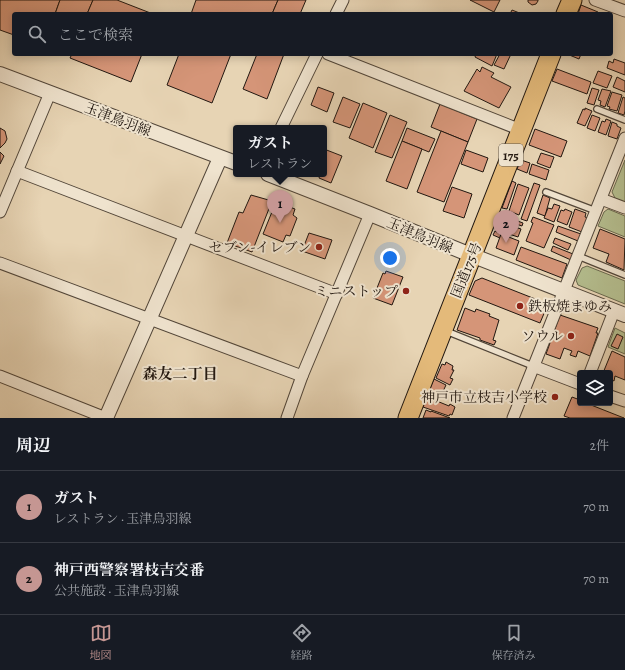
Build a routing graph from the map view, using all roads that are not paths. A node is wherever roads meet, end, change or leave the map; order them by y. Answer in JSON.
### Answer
{"nodes":[{"id":1,"x":343,"y":0,"type":"edge"},
{"id":2,"x":559,"y":0,"type":"edge"},
{"id":3,"x":572,"y":0,"type":"edge"},
{"id":4,"x":596,"y":0,"type":"edge"},
{"id":5,"x":624,"y":9,"type":"edge"},
{"id":6,"x":337,"y":12,"type":"edge"},
{"id":7,"x":554,"y":12,"type":"edge"},
{"id":8,"x":567,"y":12,"type":"edge"},
{"id":9,"x":316,"y":56,"type":"edge"},
{"id":10,"x":333,"y":56,"type":"edge"},
{"id":11,"x":537,"y":56,"type":"edge"},
{"id":12,"x":550,"y":56,"type":"edge"},
{"id":13,"x":0,"y":74,"type":"edge"},
{"id":14,"x":50,"y":93,"type":"junction"},
{"id":15,"x":597,"y":109,"type":"dead end"},
{"id":16,"x":625,"y":120,"type":"edge"},
{"id":17,"x":282,"y":125,"type":"edge"},
{"id":18,"x":516,"y":127,"type":"junction"},
{"id":19,"x":625,"y":138,"type":"edge"},
{"id":20,"x":220,"y":158,"type":"junction"},
{"id":21,"x":233,"y":162,"type":"edge"},
{"id":22,"x":17,"y":171,"type":"junction"},
{"id":23,"x":276,"y":177,"type":"edge"},
{"id":24,"x":546,"y":192,"type":"dead end"},
{"id":25,"x":601,"y":199,"type":"junction"},
{"id":26,"x":625,"y":208,"type":"edge"},
{"id":27,"x":596,"y":211,"type":"junction"},
{"id":28,"x":0,"y":212,"type":"edge"},
{"id":29,"x":370,"y":214,"type":"junction"},
{"id":30,"x":186,"y":236,"type":"junction"},
{"id":31,"x":466,"y":254,"type":"junction"},
{"id":32,"x":578,"y":256,"type":"junction"},
{"id":33,"x":0,"y":263,"type":"edge"},
{"id":34,"x":625,"y":275,"type":"edge"},
{"id":35,"x":563,"y":291,"type":"junction"},
{"id":36,"x":336,"y":294,"type":"junction"},
{"id":37,"x":620,"y":313,"type":"edge"},
{"id":38,"x":149,"y":319,"type":"junction"},
{"id":39,"x":443,"y":330,"type":"junction"},
{"id":40,"x":533,"y":366,"type":"junction"},
{"id":41,"x":592,"y":370,"type":"edge"},
{"id":42,"x":0,"y":376,"type":"edge"},
{"id":43,"x":302,"y":376,"type":"junction"},
{"id":44,"x":577,"y":383,"type":"edge"},
{"id":45,"x":613,"y":397,"type":"edge"},
{"id":46,"x":625,"y":401,"type":"edge"},
{"id":47,"x":106,"y":418,"type":"edge"},
{"id":48,"x":287,"y":418,"type":"edge"},
{"id":49,"x":395,"y":418,"type":"edge"},
{"id":50,"x":408,"y":418,"type":"edge"},
{"id":51,"x":513,"y":418,"type":"edge"}],
"edges":[{"from":1,"to":6,"type":"street"},
{"from":2,"to":7,"type":"highway"},
{"from":3,"to":8,"type":"highway"},
{"from":4,"to":5,"type":"street"},
{"from":9,"to":17,"type":"street"},
{"from":10,"to":18,"type":"street"},
{"from":11,"to":18,"type":"highway","name":"国道175号","number":"175"},
{"from":12,"to":18,"type":"highway","name":"国道175号","number":"175"},
{"from":13,"to":14,"type":"street","name":"玉津鳥羽線"},
{"from":14,"to":20,"type":"street","name":"玉津鳥羽線"},
{"from":14,"to":22,"type":"street"},
{"from":15,"to":16,"type":"lane"},
{"from":18,"to":31,"type":"highway","name":"国道175号","number":"175"},
{"from":19,"to":25,"type":"street"},
{"from":20,"to":21,"type":"street","name":"玉津鳥羽線"},
{"from":20,"to":30,"type":"street"},
{"from":22,"to":28,"type":"street"},
{"from":22,"to":30,"type":"street"},
{"from":23,"to":29,"type":"street","name":"玉津鳥羽線"},
{"from":24,"to":27,"type":"lane"},
{"from":25,"to":26,"type":"street"},
{"from":25,"to":27,"type":"street"},
{"from":27,"to":32,"type":"street"},
{"from":29,"to":31,"type":"street","name":"玉津鳥羽線"},
{"from":29,"to":36,"type":"street"},
{"from":30,"to":36,"type":"street"},
{"from":30,"to":38,"type":"street"},
{"from":31,"to":35,"type":"street","name":"玉津鳥羽線"},
{"from":31,"to":39,"type":"highway","name":"国道175号","number":"175"},
{"from":31,"to":49,"type":"highway","name":"国道175号","number":"175"},
{"from":32,"to":34,"type":"lane"},
{"from":32,"to":35,"type":"street"},
{"from":33,"to":38,"type":"street"},
{"from":35,"to":37,"type":"street","name":"玉津鳥羽線"},
{"from":35,"to":40,"type":"street"},
{"from":36,"to":43,"type":"street"},
{"from":37,"to":41,"type":"street"},
{"from":38,"to":43,"type":"street"},
{"from":38,"to":47,"type":"street"},
{"from":39,"to":40,"type":"lane"},
{"from":39,"to":50,"type":"highway","name":"国道175号","number":"175"},
{"from":40,"to":44,"type":"street"},
{"from":40,"to":51,"type":"street"},
{"from":42,"to":47,"type":"street"},
{"from":43,"to":48,"type":"street"},
{"from":45,"to":46,"type":"street"}]}
